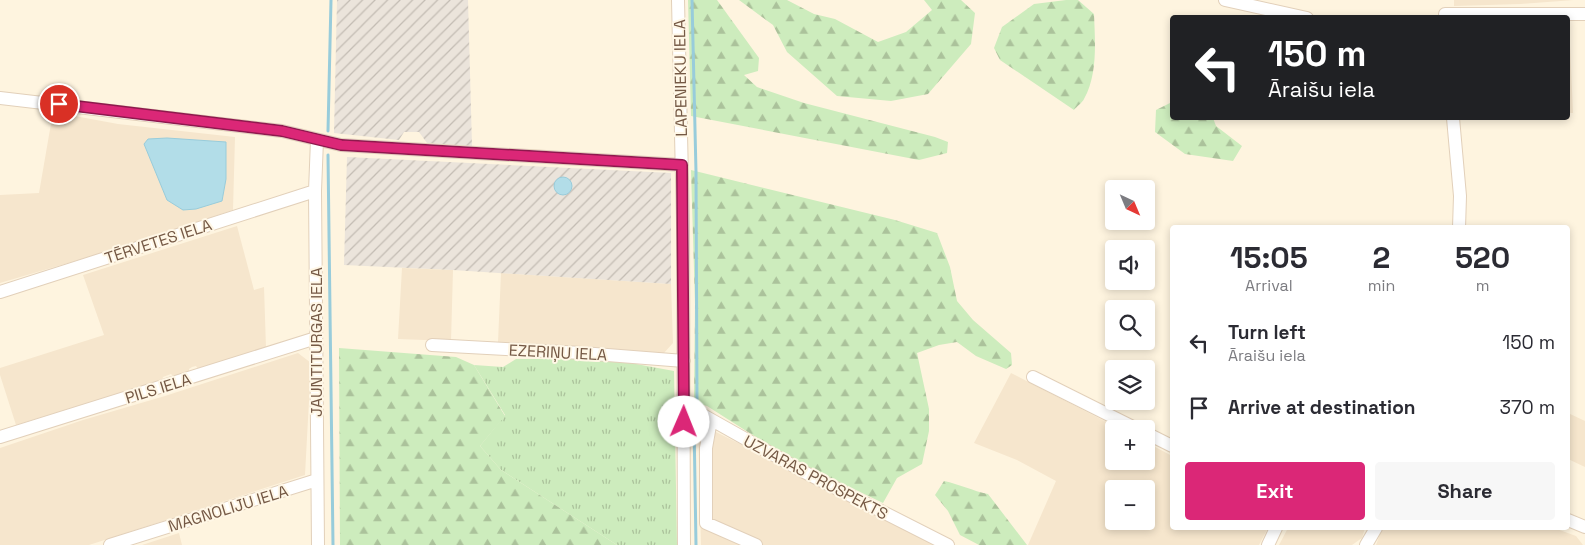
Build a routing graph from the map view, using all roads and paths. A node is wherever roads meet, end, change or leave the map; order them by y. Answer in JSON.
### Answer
{"nodes":[{"id":1,"x":678,"y":0,"type":"edge"},
{"id":2,"x":1225,"y":0,"type":"edge"},
{"id":3,"x":1444,"y":0,"type":"edge"},
{"id":4,"x":1585,"y":14,"type":"edge"},
{"id":5,"x":1292,"y":15,"type":"edge"},
{"id":6,"x":1445,"y":15,"type":"edge"},
{"id":7,"x":1515,"y":15,"type":"edge"},
{"id":8,"x":0,"y":98,"type":"edge"},
{"id":9,"x":1453,"y":120,"type":"edge"},
{"id":10,"x":317,"y":140,"type":"junction"},
{"id":11,"x":682,"y":165,"type":"junction"},
{"id":12,"x":315,"y":191,"type":"junction"},
{"id":13,"x":1459,"y":225,"type":"edge"},
{"id":14,"x":0,"y":292,"type":"edge"},
{"id":15,"x":316,"y":338,"type":"junction"},
{"id":16,"x":432,"y":345,"type":"dead end"},
{"id":17,"x":684,"y":361,"type":"junction"},
{"id":18,"x":1032,"y":377,"type":"dead end"},
{"id":19,"x":684,"y":408,"type":"junction"},
{"id":20,"x":711,"y":420,"type":"junction"},
{"id":21,"x":1118,"y":420,"type":"edge"},
{"id":22,"x":0,"y":437,"type":"edge"},
{"id":23,"x":1155,"y":438,"type":"edge"},
{"id":24,"x":1170,"y":445,"type":"edge"},
{"id":25,"x":317,"y":480,"type":"junction"},
{"id":26,"x":1570,"y":521,"type":"edge"},
{"id":27,"x":1585,"y":527,"type":"edge"},
{"id":28,"x":1275,"y":530,"type":"edge"},
{"id":29,"x":1375,"y":530,"type":"edge"},
{"id":30,"x":110,"y":545,"type":"edge"},
{"id":31,"x":318,"y":545,"type":"edge"},
{"id":32,"x":684,"y":545,"type":"edge"},
{"id":33,"x":756,"y":545,"type":"edge"},
{"id":34,"x":948,"y":545,"type":"edge"},
{"id":35,"x":1268,"y":545,"type":"edge"},
{"id":36,"x":1366,"y":545,"type":"edge"}],
"edges":[{"from":1,"to":11,"type":"street","name":"LAPENIEKU IELA"},
{"from":2,"to":5,"type":"street"},
{"from":3,"to":6,"type":"street"},
{"from":4,"to":7,"type":"street"},
{"from":8,"to":10,"type":"street"},
{"from":9,"to":13,"type":"street"},
{"from":10,"to":11,"type":"street"},
{"from":10,"to":12,"type":"street","name":"JAUNTITURGAS IELA"},
{"from":11,"to":17,"type":"street","name":"LAPENIEKU IELA"},
{"from":12,"to":14,"type":"street","name":"TĒRVETES IELA"},
{"from":12,"to":15,"type":"street","name":"JAUNTITURGAS IELA"},
{"from":15,"to":22,"type":"street","name":"PILS IELA"},
{"from":15,"to":25,"type":"street","name":"JAUNTITURGAS IELA"},
{"from":16,"to":17,"type":"street","name":"EZERIŅU IELA"},
{"from":17,"to":19,"type":"street","name":"LAPENIEKU IELA"},
{"from":18,"to":21,"type":"street"},
{"from":19,"to":20,"type":"street","name":"UZVARAS PROSPEKTS"},
{"from":19,"to":32,"type":"street","name":"LAPENIEKU IELA"},
{"from":20,"to":33,"type":"street"},
{"from":20,"to":34,"type":"street","name":"UZVARAS PROSPEKTS"},
{"from":23,"to":24,"type":"street"},
{"from":25,"to":30,"type":"street","name":"MAGNOLIJU IELA"},
{"from":25,"to":31,"type":"street","name":"JAUNTITURGAS IELA"},
{"from":26,"to":27,"type":"street"},
{"from":28,"to":35,"type":"street"},
{"from":29,"to":36,"type":"street"}]}
